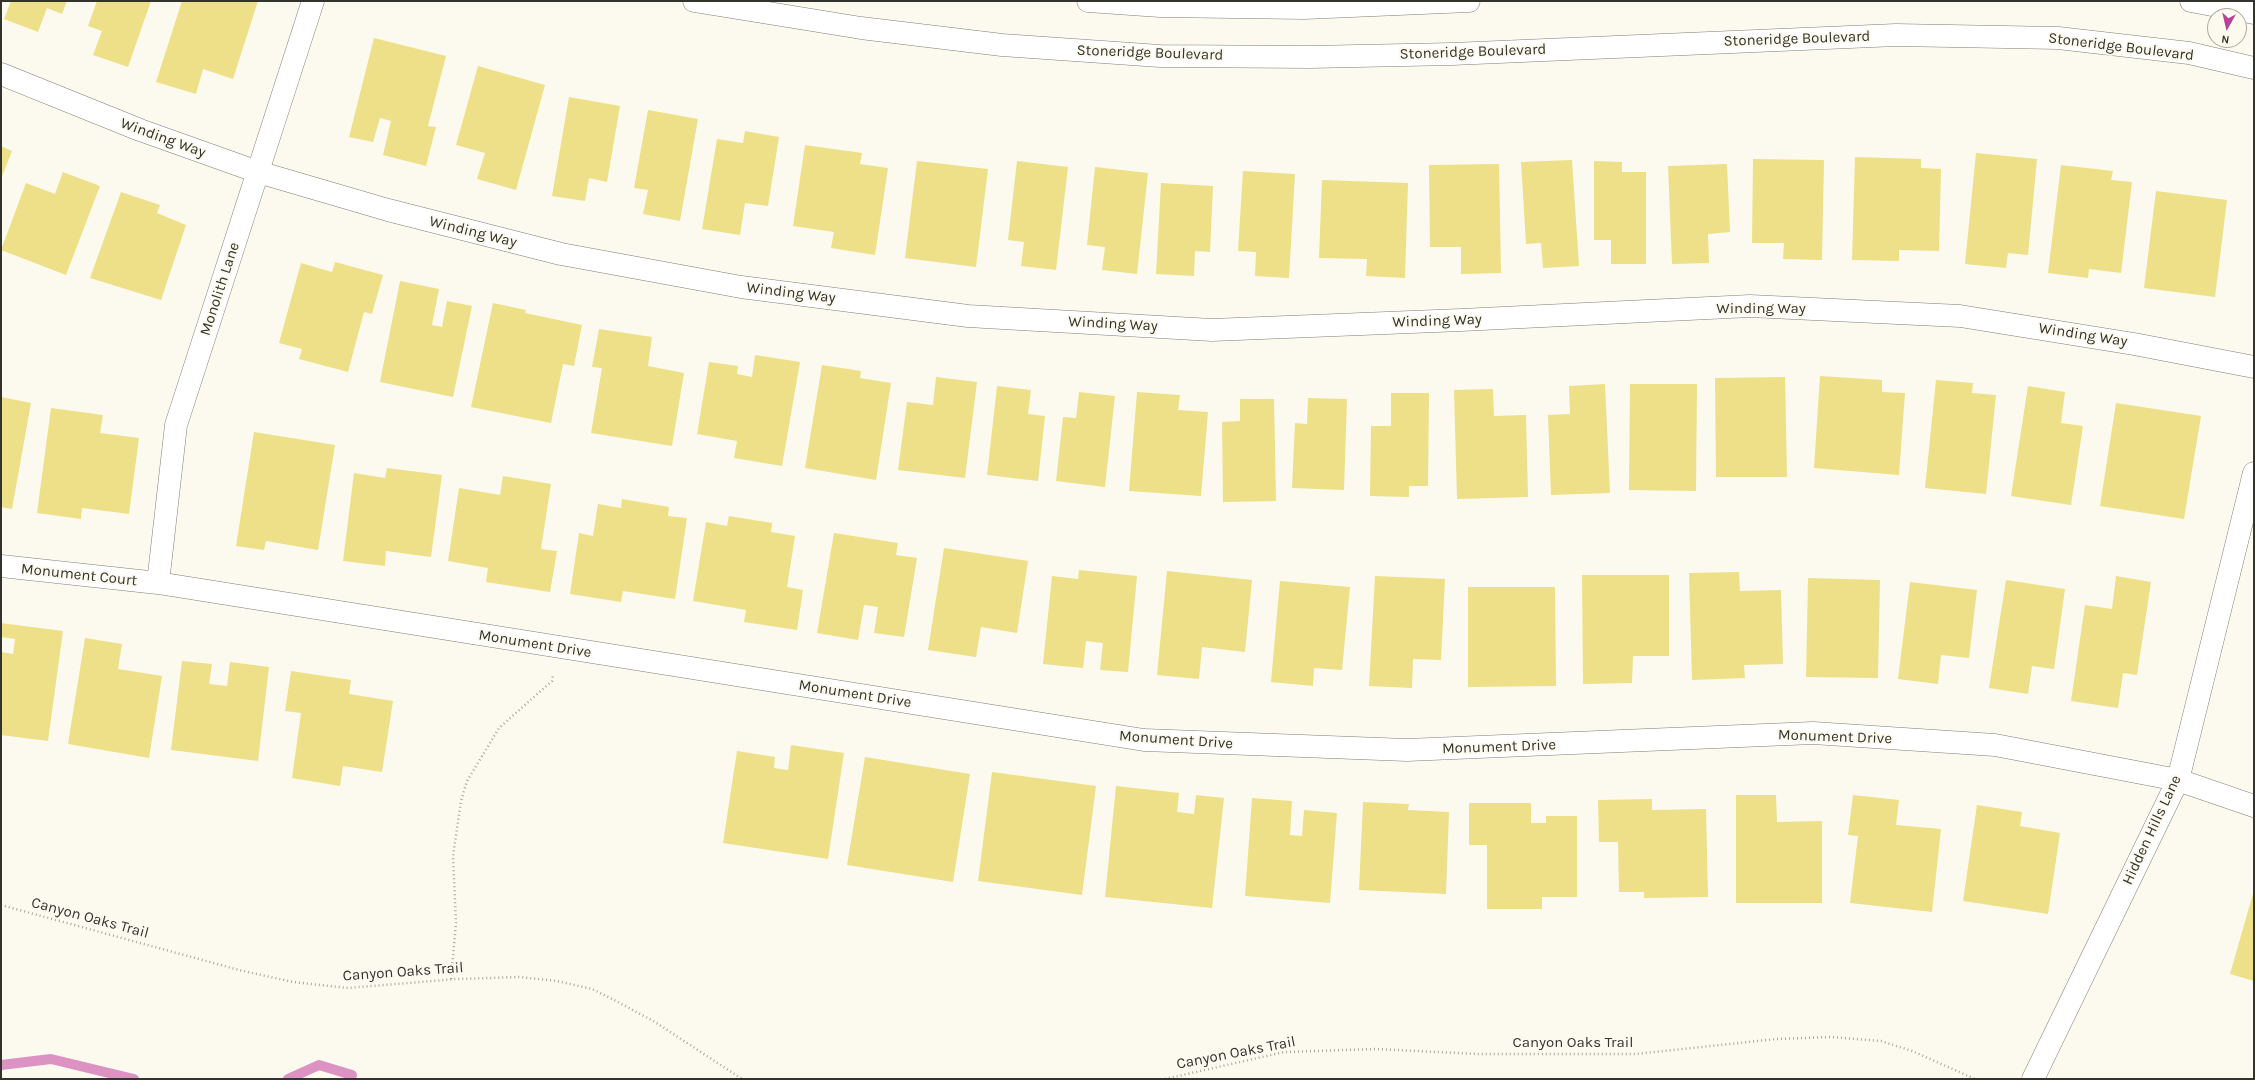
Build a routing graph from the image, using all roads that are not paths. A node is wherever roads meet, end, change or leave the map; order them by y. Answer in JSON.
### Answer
{"nodes":[{"id":1,"x":313,"y":1,"type":"edge"},
{"id":2,"x":694,"y":1,"type":"edge"},
{"id":3,"x":1088,"y":1,"type":"edge"},
{"id":4,"x":1469,"y":1,"type":"edge"},
{"id":5,"x":2192,"y":1,"type":"edge"},
{"id":6,"x":2254,"y":12,"type":"edge"},
{"id":7,"x":2254,"y":68,"type":"edge"},
{"id":8,"x":1,"y":74,"type":"edge"},
{"id":9,"x":258,"y":172,"type":"junction"},
{"id":10,"x":2254,"y":368,"type":"edge"},
{"id":11,"x":2254,"y":472,"type":"edge"},
{"id":12,"x":1,"y":566,"type":"edge"},
{"id":13,"x":158,"y":583,"type":"junction"},
{"id":14,"x":2178,"y":780,"type":"junction"},
{"id":15,"x":2254,"y":806,"type":"edge"},
{"id":16,"x":2033,"y":1079,"type":"edge"}],
"edges":[{"from":1,"to":9,"type":"street","name":"Monolith Lane"},
{"from":2,"to":7,"type":"street","name":"Stoneridge Boulevard"},
{"from":3,"to":4,"type":"street"},
{"from":5,"to":6,"type":"street"},
{"from":8,"to":9,"type":"street","name":"Winding Way"},
{"from":9,"to":10,"type":"street","name":"Winding Way"},
{"from":9,"to":13,"type":"street","name":"Monolith Lane"},
{"from":11,"to":14,"type":"street","name":"Hidden Hills Lane"},
{"from":12,"to":13,"type":"street","name":"Monument Court"},
{"from":13,"to":14,"type":"street","name":"Monument Drive"},
{"from":14,"to":15,"type":"street","name":"Monument Drive"},
{"from":14,"to":16,"type":"street","name":"Hidden Hills Lane"}]}
